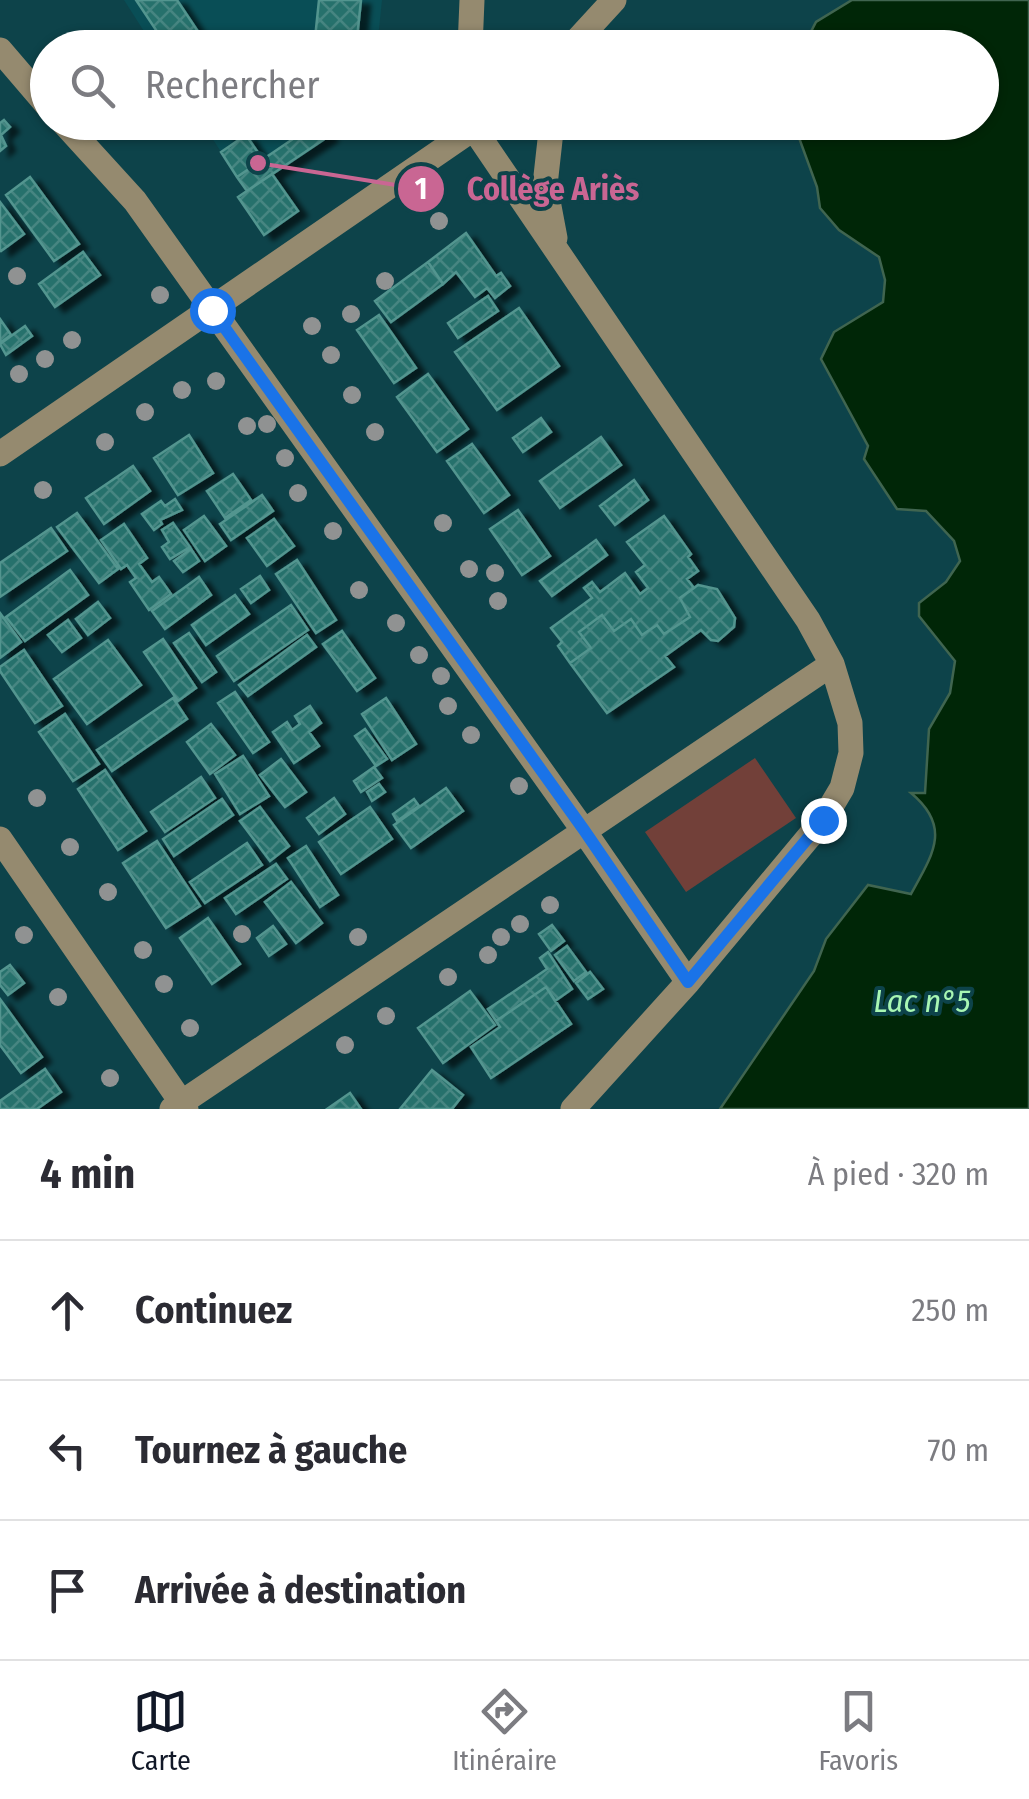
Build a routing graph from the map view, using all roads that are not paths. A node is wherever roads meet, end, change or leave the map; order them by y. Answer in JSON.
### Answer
{"nodes":[{"id":1,"x":472,"y":0,"type":"edge"},
{"id":2,"x":614,"y":0,"type":"edge"},
{"id":3,"x":471,"y":30,"type":"edge"},
{"id":4,"x":588,"y":30,"type":"edge"},
{"id":5,"x":0,"y":50,"type":"edge"},
{"id":6,"x":30,"y":85,"type":"edge"},
{"id":7,"x":79,"y":140,"type":"edge"},
{"id":8,"x":456,"y":140,"type":"edge"},
{"id":9,"x":487,"y":140,"type":"edge"},
{"id":10,"x":550,"y":140,"type":"edge"},
{"id":11,"x":557,"y":248,"type":"junction"},
{"id":12,"x":212,"y":310,"type":"junction"},
{"id":13,"x":0,"y":454,"type":"edge"},
{"id":14,"x":832,"y":664,"type":"junction"},
{"id":15,"x":584,"y":830,"type":"junction"},
{"id":16,"x":0,"y":839,"type":"edge"},
{"id":17,"x":688,"y":982,"type":"junction"},
{"id":18,"x":180,"y":1107,"type":"edge"},
{"id":19,"x":573,"y":1109,"type":"edge"}],
"edges":[{"from":1,"to":3,"type":"street"},
{"from":2,"to":4,"type":"street"},
{"from":5,"to":6,"type":"street"},
{"from":7,"to":12,"type":"street"},
{"from":8,"to":12,"type":"street"},
{"from":9,"to":11,"type":"street"},
{"from":10,"to":11,"type":"street"},
{"from":11,"to":14,"type":"street"},
{"from":12,"to":13,"type":"street"},
{"from":12,"to":15,"type":"street"},
{"from":14,"to":15,"type":"street"},
{"from":14,"to":17,"type":"street"},
{"from":15,"to":17,"type":"street"},
{"from":15,"to":18,"type":"street"},
{"from":16,"to":18,"type":"street"},
{"from":17,"to":19,"type":"street"}]}
